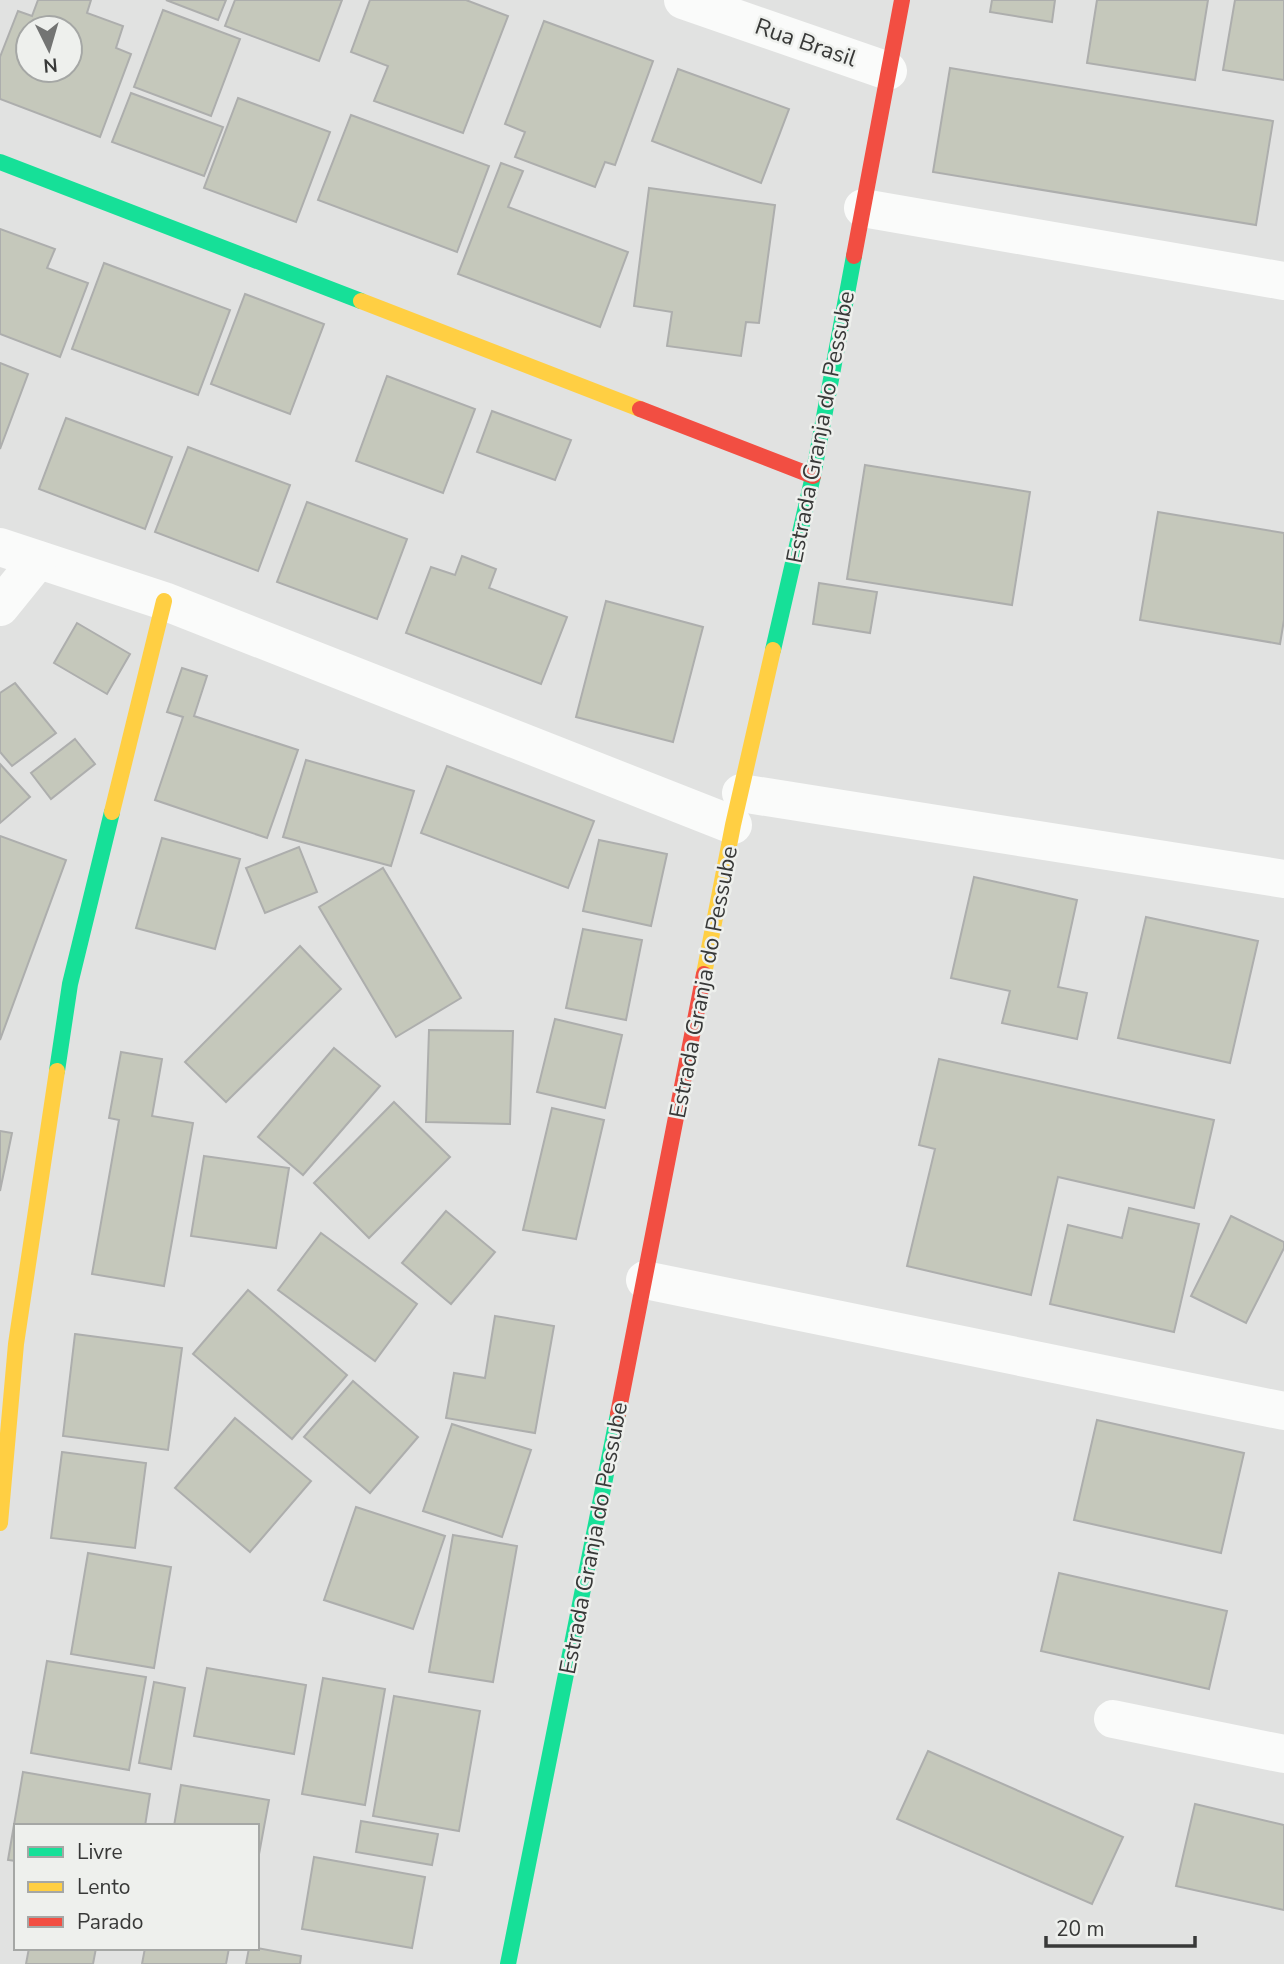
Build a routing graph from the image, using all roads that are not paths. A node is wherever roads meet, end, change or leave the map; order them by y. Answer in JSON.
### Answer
{"nodes":[{"id":1,"x":683,"y":0,"type":"edge"},
{"id":2,"x":902,"y":0,"type":"edge"},
{"id":3,"x":888,"y":71,"type":"junction"},
{"id":4,"x":0,"y":162,"type":"edge"},
{"id":5,"x":863,"y":208,"type":"junction"},
{"id":6,"x":1284,"y":281,"type":"edge"},
{"id":7,"x":813,"y":476,"type":"junction"},
{"id":8,"x":0,"y":547,"type":"edge"},
{"id":9,"x":38,"y":560,"type":"junction"},
{"id":10,"x":164,"y":601,"type":"junction"},
{"id":11,"x":0,"y":607,"type":"edge"},
{"id":12,"x":737,"y":809,"type":"junction"},
{"id":13,"x":1284,"y":879,"type":"edge"},
{"id":14,"x":645,"y":1280,"type":"junction"},
{"id":15,"x":1284,"y":1411,"type":"edge"},
{"id":16,"x":0,"y":1523,"type":"edge"},
{"id":17,"x":1113,"y":1718,"type":"dead end"},
{"id":18,"x":1284,"y":1754,"type":"edge"},
{"id":19,"x":508,"y":1964,"type":"edge"}],
"edges":[{"from":1,"to":3,"type":"street","name":"Rua Brasil"},
{"from":2,"to":3,"type":"main road","name":"Estrada Granja do Pessube"},
{"from":3,"to":5,"type":"main road","name":"Estrada Granja do Pessube"},
{"from":4,"to":7,"type":"main road"},
{"from":5,"to":6,"type":"street"},
{"from":5,"to":7,"type":"main road","name":"Estrada Granja do Pessube"},
{"from":7,"to":12,"type":"main road","name":"Estrada Granja do Pessube"},
{"from":8,"to":9,"type":"street"},
{"from":9,"to":10,"type":"street"},
{"from":9,"to":11,"type":"street"},
{"from":10,"to":12,"type":"street"},
{"from":10,"to":16,"type":"main road"},
{"from":12,"to":13,"type":"street"},
{"from":12,"to":14,"type":"main road","name":"Estrada Granja do Pessube"},
{"from":14,"to":15,"type":"street"},
{"from":14,"to":19,"type":"main road","name":"Estrada Granja do Pessube"},
{"from":17,"to":18,"type":"street"}]}
